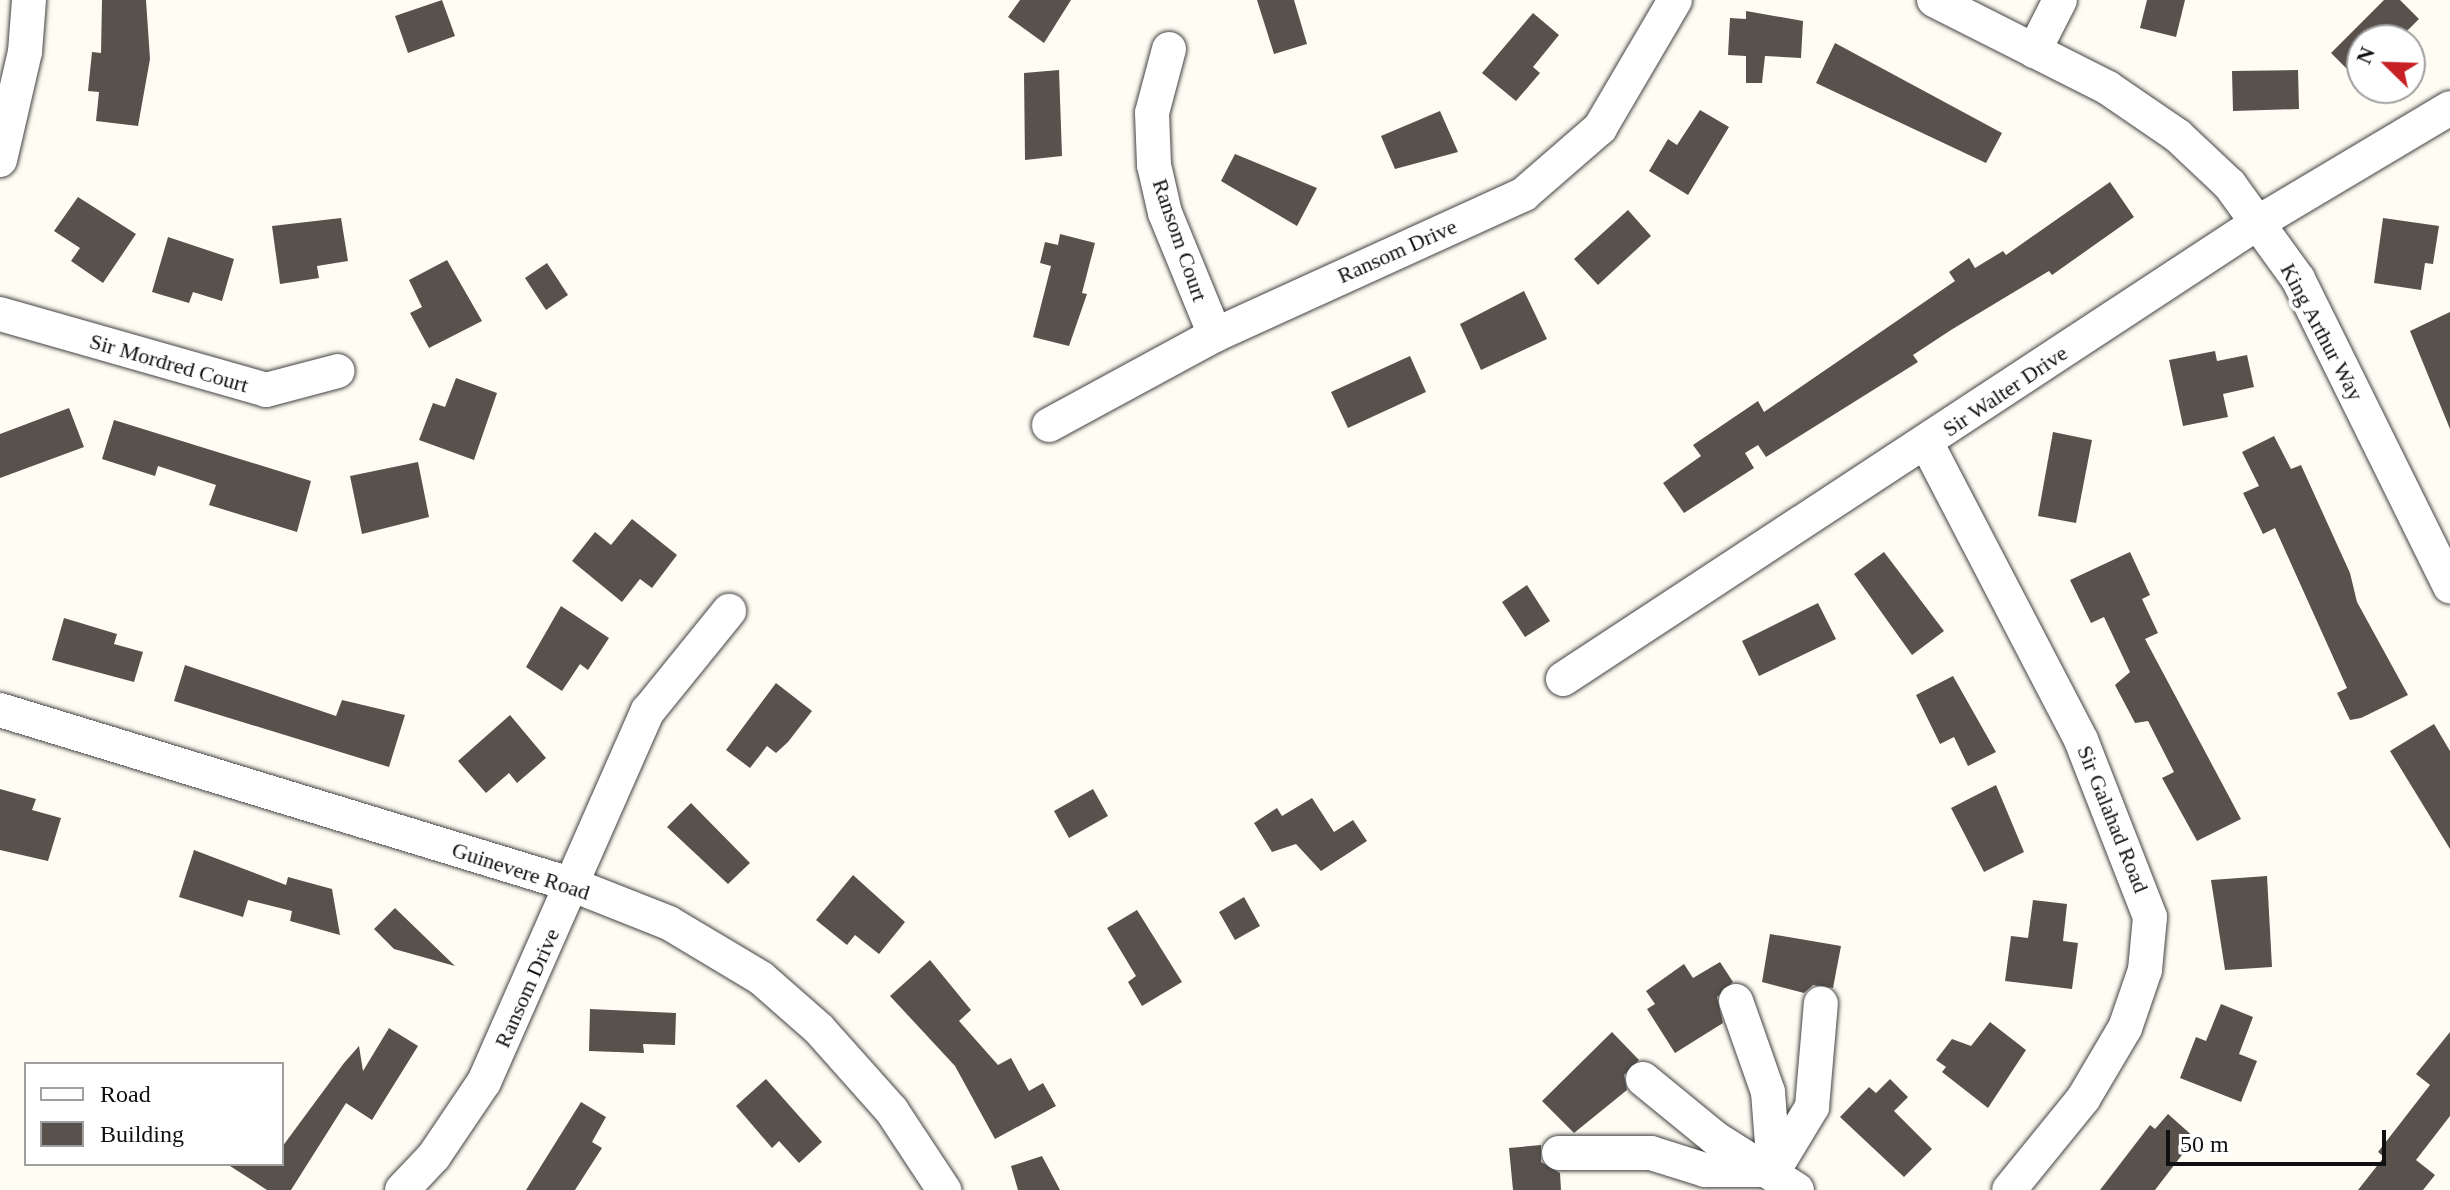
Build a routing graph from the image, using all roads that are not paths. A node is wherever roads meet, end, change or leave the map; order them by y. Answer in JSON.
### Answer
{"nodes":[{"id":1,"x":29,"y":0,"type":"edge"},
{"id":2,"x":1675,"y":0,"type":"edge"},
{"id":3,"x":1934,"y":0,"type":"edge"},
{"id":4,"x":2060,"y":0,"type":"edge"},
{"id":5,"x":1169,"y":49,"type":"dead end"},
{"id":6,"x":2034,"y":51,"type":"junction"},
{"id":7,"x":2450,"y":108,"type":"edge"},
{"id":8,"x":0,"y":160,"type":"edge"},
{"id":9,"x":2259,"y":222,"type":"junction"},
{"id":10,"x":0,"y":314,"type":"edge"},
{"id":11,"x":1215,"y":335,"type":"junction"},
{"id":12,"x":338,"y":371,"type":"dead end"},
{"id":13,"x":1049,"y":425,"type":"dead end"},
{"id":14,"x":1927,"y":444,"type":"junction"},
{"id":15,"x":2450,"y":587,"type":"edge"},
{"id":16,"x":729,"y":611,"type":"dead end"},
{"id":17,"x":1563,"y":679,"type":"dead end"},
{"id":18,"x":0,"y":710,"type":"edge"},
{"id":19,"x":573,"y":885,"type":"junction"},
{"id":20,"x":1736,"y":1001,"type":"dead end"},
{"id":21,"x":1821,"y":1003,"type":"dead end"},
{"id":22,"x":1643,"y":1079,"type":"dead end"},
{"id":23,"x":1559,"y":1153,"type":"dead end"},
{"id":24,"x":1786,"y":1180,"type":"edge"},
{"id":25,"x":402,"y":1190,"type":"edge"},
{"id":26,"x":944,"y":1190,"type":"edge"},
{"id":27,"x":2009,"y":1190,"type":"edge"}],
"edges":[{"from":1,"to":8,"type":"street"},
{"from":2,"to":11,"type":"street","name":"Ransom Drive"},
{"from":3,"to":6,"type":"street","name":"King Arthur Way"},
{"from":4,"to":6,"type":"street"},
{"from":5,"to":11,"type":"street","name":"Ransom Court"},
{"from":6,"to":9,"type":"street","name":"King Arthur Way"},
{"from":7,"to":9,"type":"street","name":"Sir Walter Drive"},
{"from":9,"to":14,"type":"street","name":"Sir Walter Drive"},
{"from":9,"to":15,"type":"street","name":"King Arthur Way"},
{"from":10,"to":12,"type":"street","name":"Sir Mordred Court"},
{"from":11,"to":13,"type":"street","name":"Ransom Drive"},
{"from":14,"to":17,"type":"street","name":"Sir Walter Drive"},
{"from":14,"to":27,"type":"street","name":"Sir Galahad Road"},
{"from":16,"to":19,"type":"street","name":"Ransom Drive"},
{"from":18,"to":19,"type":"street","name":"Guinevere Road"},
{"from":19,"to":25,"type":"street","name":"Ransom Drive"},
{"from":19,"to":26,"type":"street","name":"Guinevere Road"},
{"from":20,"to":24,"type":"street"},
{"from":21,"to":24,"type":"street"},
{"from":22,"to":24,"type":"street"},
{"from":23,"to":24,"type":"street"}]}
